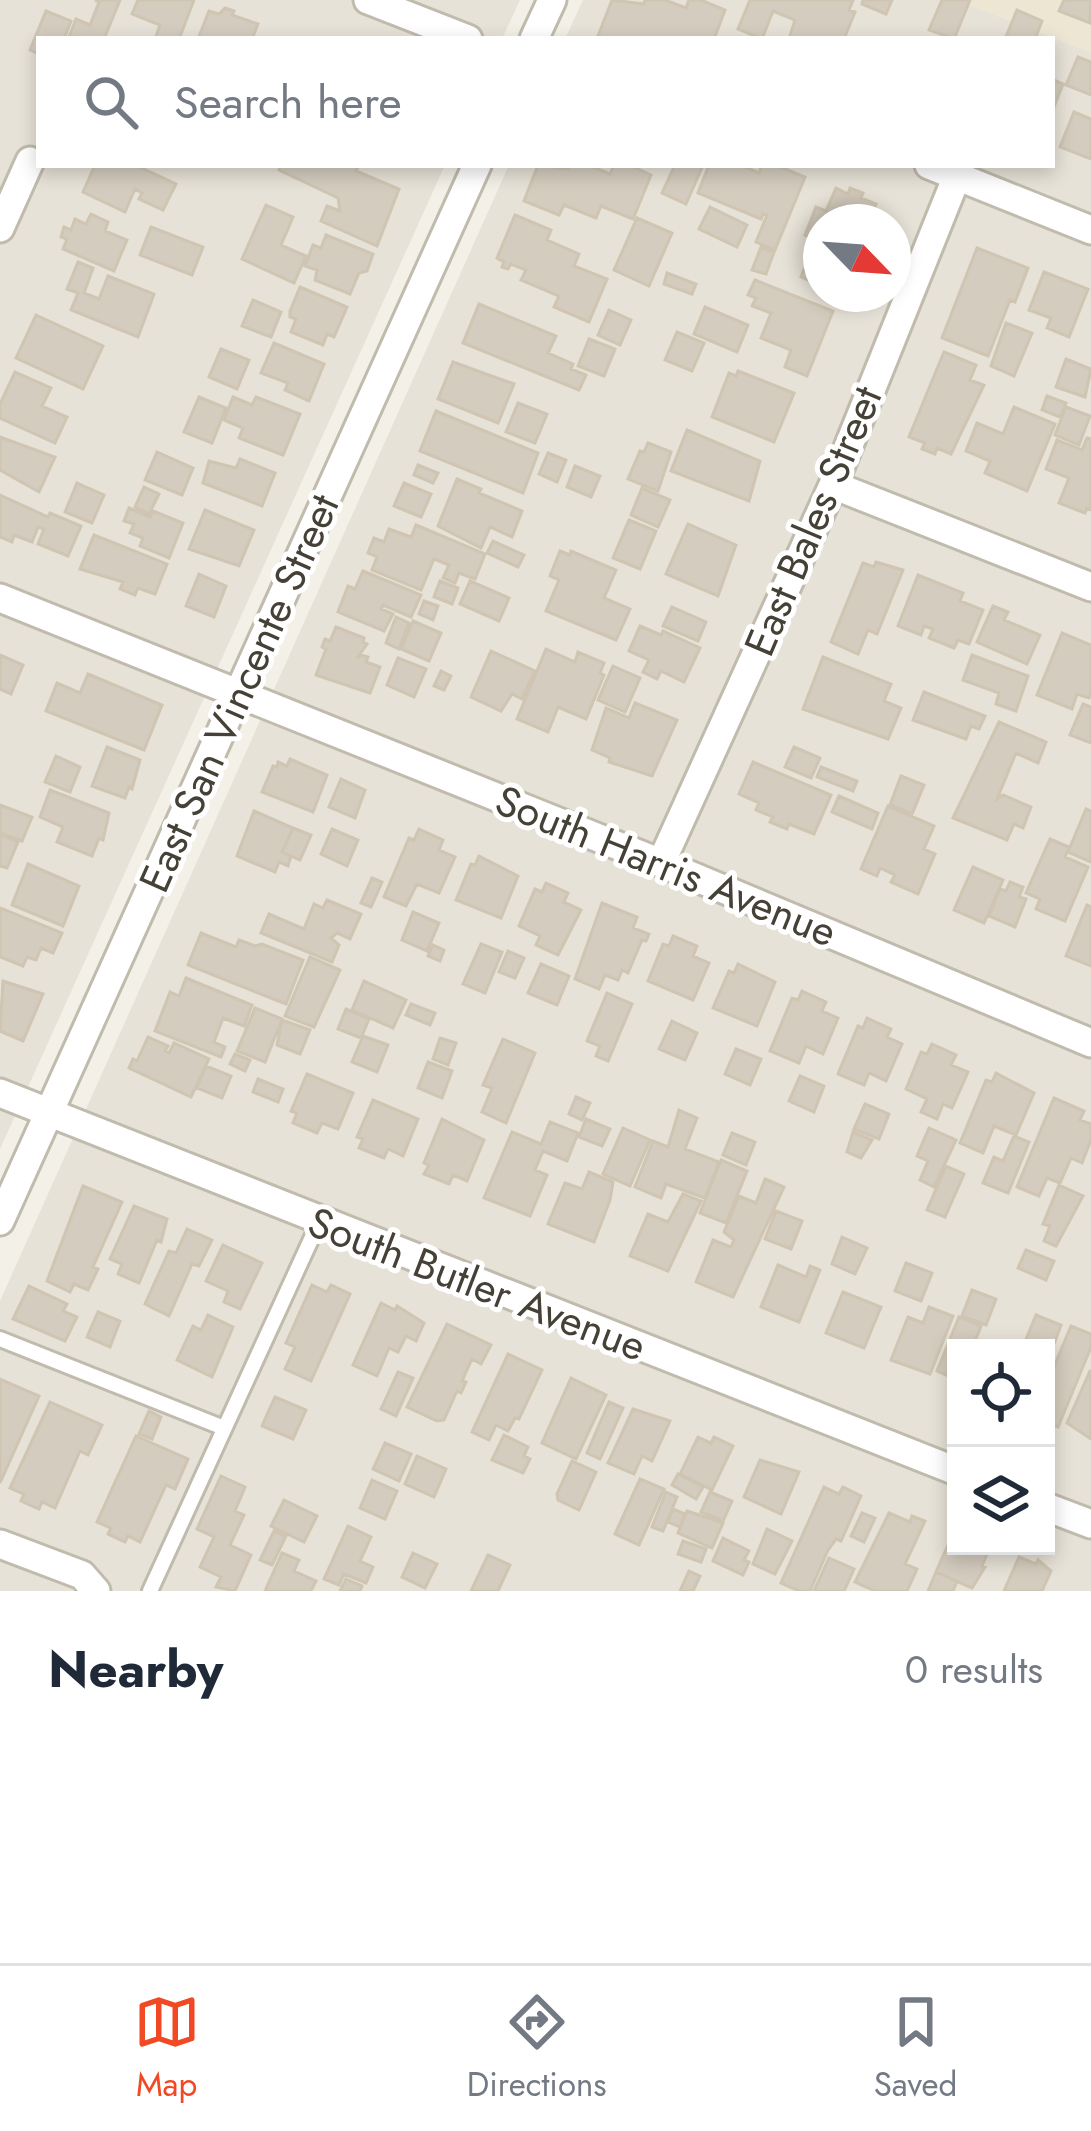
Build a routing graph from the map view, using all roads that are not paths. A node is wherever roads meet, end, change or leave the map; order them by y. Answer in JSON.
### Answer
{"nodes":[{"id":1,"x":368,"y":0,"type":"edge"},
{"id":2,"x":552,"y":0,"type":"edge"},
{"id":3,"x":460,"y":36,"type":"edge"},
{"id":4,"x":535,"y":36,"type":"edge"},
{"id":5,"x":30,"y":161,"type":"dead end"},
{"id":6,"x":476,"y":168,"type":"edge"},
{"id":7,"x":937,"y":168,"type":"edge"},
{"id":8,"x":957,"y":176,"type":"junction"},
{"id":9,"x":0,"y":228,"type":"edge"},
{"id":10,"x":1091,"y":230,"type":"edge"},
{"id":11,"x":833,"y":485,"type":"junction"},
{"id":12,"x":1091,"y":587,"type":"edge"},
{"id":13,"x":0,"y":598,"type":"edge"},
{"id":14,"x":239,"y":692,"type":"junction"},
{"id":15,"x":662,"y":863,"type":"junction"},
{"id":16,"x":1091,"y":1043,"type":"edge"},
{"id":17,"x":0,"y":1093,"type":"edge"},
{"id":18,"x":49,"y":1113,"type":"junction"},
{"id":19,"x":0,"y":1221,"type":"edge"},
{"id":20,"x":319,"y":1222,"type":"junction"},
{"id":21,"x":0,"y":1339,"type":"edge"},
{"id":22,"x":224,"y":1428,"type":"junction"},
{"id":23,"x":947,"y":1467,"type":"edge"},
{"id":24,"x":1055,"y":1510,"type":"edge"},
{"id":25,"x":1091,"y":1524,"type":"edge"},
{"id":26,"x":0,"y":1544,"type":"edge"},
{"id":27,"x":96,"y":1591,"type":"edge"},
{"id":28,"x":150,"y":1591,"type":"edge"}],
"edges":[{"from":1,"to":3,"type":"street"},
{"from":2,"to":4,"type":"street"},
{"from":5,"to":9,"type":"street"},
{"from":6,"to":14,"type":"street","name":"East San Vincente Street"},
{"from":7,"to":8,"type":"street"},
{"from":8,"to":10,"type":"street"},
{"from":8,"to":11,"type":"street","name":"East Bales Street"},
{"from":11,"to":12,"type":"street"},
{"from":11,"to":15,"type":"street","name":"East Bales Street"},
{"from":13,"to":14,"type":"street","name":"South Harris Avenue"},
{"from":14,"to":15,"type":"street","name":"South Harris Avenue"},
{"from":14,"to":18,"type":"street","name":"East San Vincente Street"},
{"from":15,"to":16,"type":"street","name":"South Harris Avenue"},
{"from":17,"to":18,"type":"street","name":"South Butler Avenue"},
{"from":18,"to":19,"type":"street","name":"East San Vincente Street"},
{"from":18,"to":20,"type":"street","name":"South Butler Avenue"},
{"from":20,"to":22,"type":"lane"},
{"from":20,"to":23,"type":"street","name":"South Butler Avenue"},
{"from":21,"to":22,"type":"lane"},
{"from":22,"to":28,"type":"lane"},
{"from":24,"to":25,"type":"street"},
{"from":26,"to":27,"type":"street"}]}
